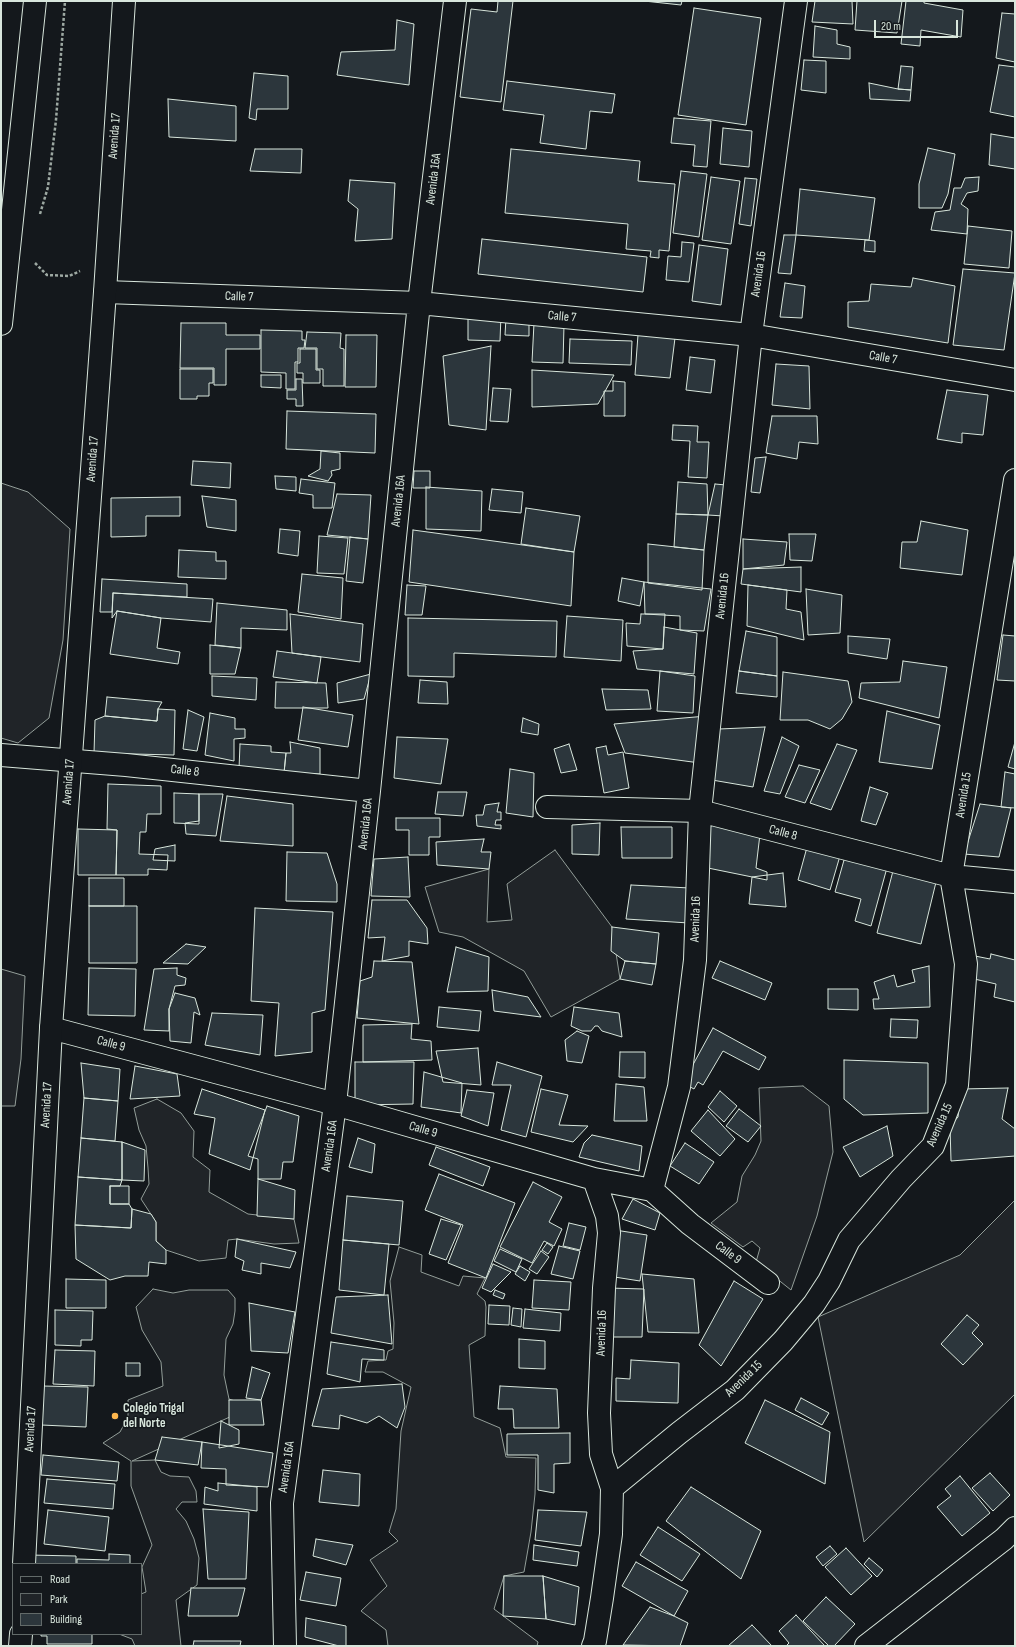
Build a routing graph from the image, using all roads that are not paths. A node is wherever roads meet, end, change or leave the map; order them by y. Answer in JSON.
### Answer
{"nodes":[{"id":1,"x":35,"y":1,"type":"edge"},
{"id":2,"x":124,"y":1,"type":"edge"},
{"id":3,"x":455,"y":1,"type":"edge"},
{"id":4,"x":796,"y":1,"type":"edge"},
{"id":5,"x":3,"y":287,"type":"edge"},
{"id":6,"x":105,"y":292,"type":"junction"},
{"id":7,"x":419,"y":303,"type":"junction"},
{"id":8,"x":1,"y":324,"type":"edge"},
{"id":9,"x":751,"y":335,"type":"junction"},
{"id":10,"x":1015,"y":380,"type":"edge"},
{"id":11,"x":1015,"y":480,"type":"edge"},
{"id":12,"x":1,"y":755,"type":"edge"},
{"id":13,"x":71,"y":760,"type":"junction"},
{"id":14,"x":369,"y":791,"type":"junction"},
{"id":15,"x":547,"y":807,"type":"dead end"},
{"id":16,"x":700,"y":811,"type":"junction"},
{"id":17,"x":951,"y":876,"type":"junction"},
{"id":18,"x":1015,"y":882,"type":"edge"},
{"id":19,"x":51,"y":1028,"type":"junction"},
{"id":20,"x":335,"y":1104,"type":"junction"},
{"id":21,"x":594,"y":1179,"type":"junction"},
{"id":22,"x":652,"y":1190,"type":"junction"},
{"id":23,"x":768,"y":1283,"type":"dead end"},
{"id":24,"x":612,"y":1488,"type":"junction"},
{"id":25,"x":1015,"y":1528,"type":"edge"},
{"id":26,"x":24,"y":1563,"type":"edge"},
{"id":27,"x":21,"y":1635,"type":"edge"},
{"id":28,"x":20,"y":1646,"type":"edge"},
{"id":29,"x":285,"y":1646,"type":"edge"},
{"id":30,"x":592,"y":1646,"type":"edge"},
{"id":31,"x":866,"y":1646,"type":"edge"}],
"edges":[{"from":1,"to":5,"type":"street"},
{"from":2,"to":6,"type":"street","name":"Avenida 17"},
{"from":3,"to":7,"type":"street","name":"Avenida 16A"},
{"from":4,"to":9,"type":"street","name":"Avenida 16"},
{"from":5,"to":8,"type":"street"},
{"from":6,"to":7,"type":"street","name":"Calle 7"},
{"from":6,"to":13,"type":"street","name":"Avenida 17"},
{"from":7,"to":9,"type":"street","name":"Calle 7"},
{"from":7,"to":14,"type":"street","name":"Avenida 16A"},
{"from":9,"to":10,"type":"street","name":"Calle 7"},
{"from":9,"to":16,"type":"street","name":"Avenida 16"},
{"from":11,"to":17,"type":"street","name":"Avenida 15"},
{"from":12,"to":13,"type":"street","name":"Calle 8"},
{"from":13,"to":14,"type":"street","name":"Calle 8"},
{"from":13,"to":19,"type":"street","name":"Avenida 17"},
{"from":14,"to":20,"type":"street","name":"Avenida 16A"},
{"from":15,"to":16,"type":"street","name":"Calle 8"},
{"from":16,"to":17,"type":"street","name":"Calle 8"},
{"from":16,"to":22,"type":"street","name":"Avenida 16"},
{"from":17,"to":18,"type":"street","name":"Calle 8"},
{"from":17,"to":24,"type":"street","name":"Avenida 15"},
{"from":19,"to":20,"type":"street","name":"Calle 9"},
{"from":19,"to":26,"type":"street","name":"Avenida 17"},
{"from":20,"to":21,"type":"street","name":"Calle 9"},
{"from":20,"to":29,"type":"street","name":"Avenida 16A"},
{"from":21,"to":22,"type":"street","name":"Calle 9"},
{"from":21,"to":24,"type":"street","name":"Avenida 16"},
{"from":22,"to":23,"type":"street","name":"Calle 9"},
{"from":24,"to":30,"type":"street"},
{"from":25,"to":31,"type":"street"},
{"from":27,"to":28,"type":"street"}]}
